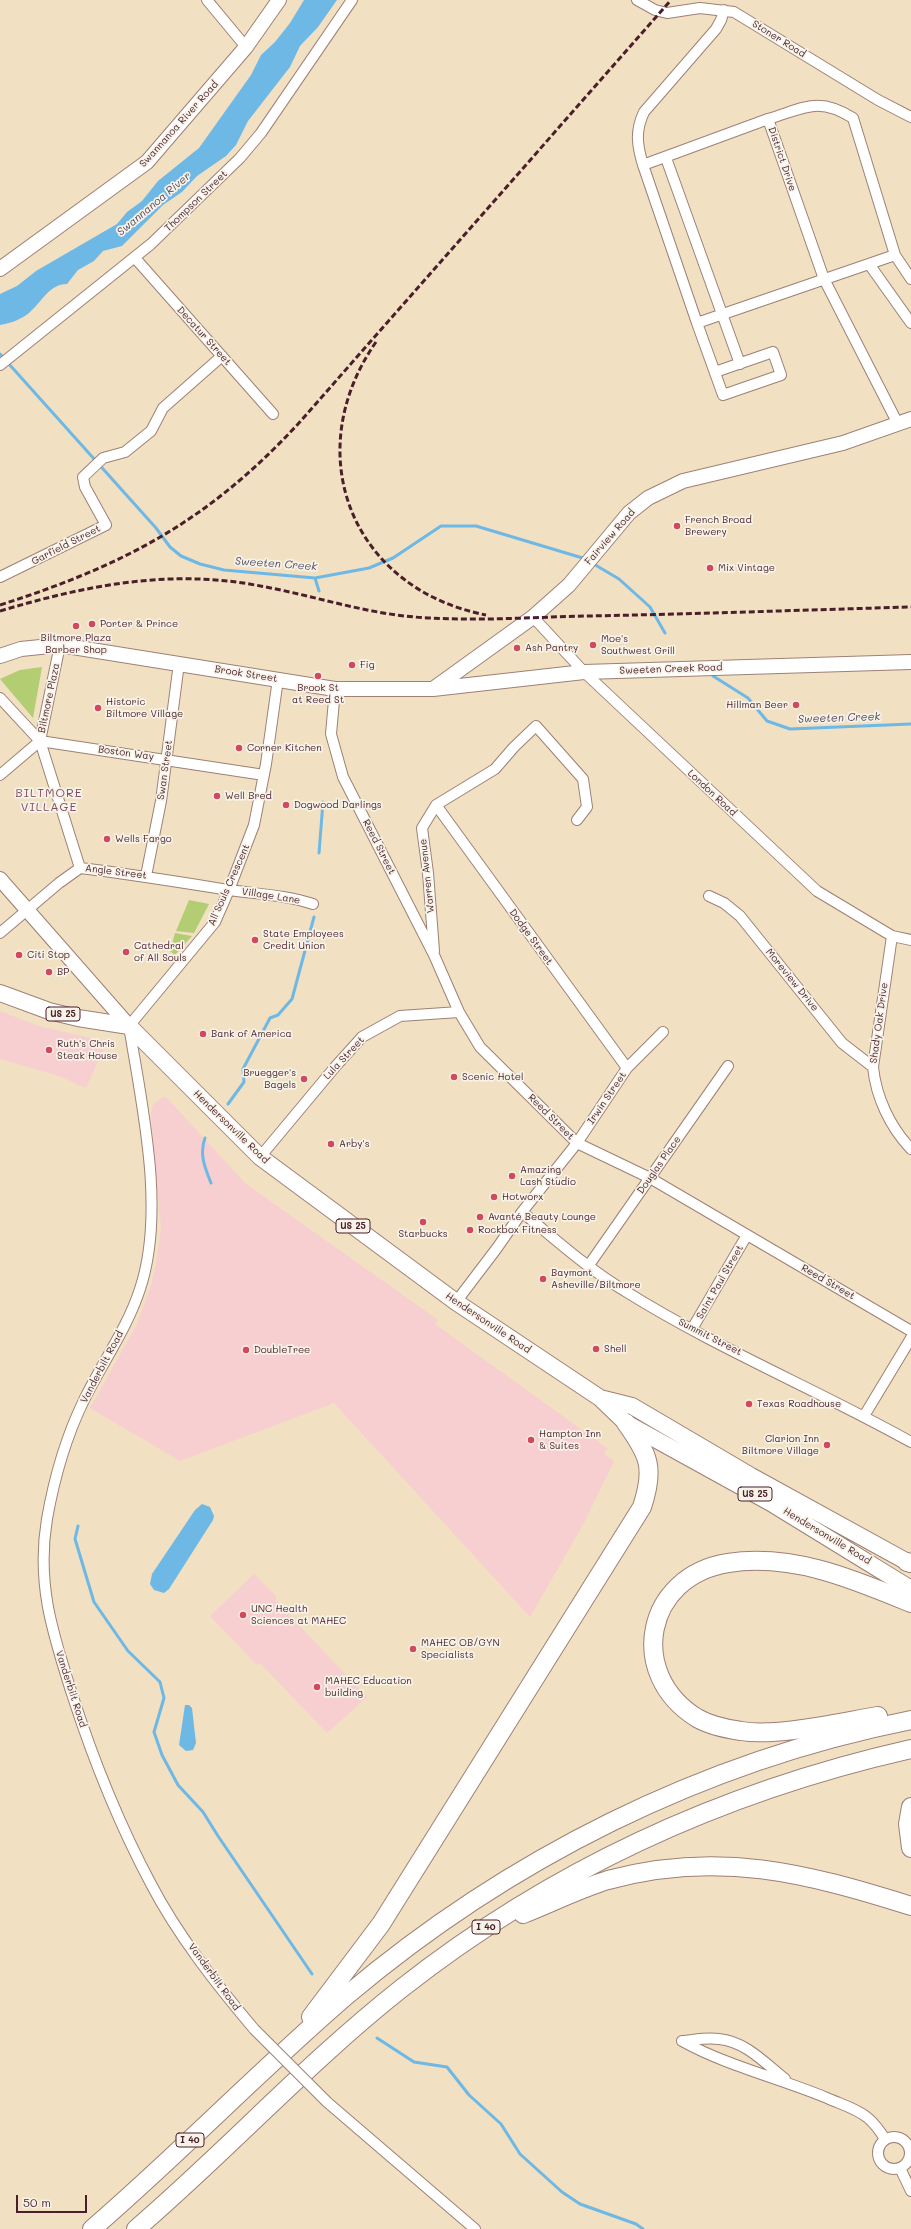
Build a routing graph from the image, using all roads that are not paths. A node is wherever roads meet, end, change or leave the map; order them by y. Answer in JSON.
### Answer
{"nodes":[{"id":1,"x":207,"y":0,"type":"edge"},
{"id":2,"x":279,"y":0,"type":"edge"},
{"id":3,"x":352,"y":0,"type":"edge"},
{"id":4,"x":637,"y":0,"type":"edge"},
{"id":5,"x":724,"y":10,"type":"junction"},
{"id":6,"x":246,"y":47,"type":"junction"},
{"id":7,"x":911,"y":117,"type":"edge"},
{"id":8,"x":768,"y":119,"type":"junction"},
{"id":9,"x":666,"y":158,"type":"junction"},
{"id":10,"x":643,"y":165,"type":"junction"},
{"id":11,"x":895,"y":255,"type":"junction"},
{"id":12,"x":135,"y":258,"type":"junction"},
{"id":13,"x":869,"y":264,"type":"junction"},
{"id":14,"x":0,"y":269,"type":"edge"},
{"id":15,"x":824,"y":279,"type":"junction"},
{"id":16,"x":911,"y":279,"type":"edge"},
{"id":17,"x":722,"y":314,"type":"junction"},
{"id":18,"x":697,"y":323,"type":"junction"},
{"id":19,"x":911,"y":323,"type":"edge"},
{"id":20,"x":222,"y":356,"type":"junction"},
{"id":21,"x":740,"y":364,"type":"junction"},
{"id":22,"x":1,"y":365,"type":"edge"},
{"id":23,"x":715,"y":372,"type":"junction"},
{"id":24,"x":273,"y":414,"type":"dead end"},
{"id":25,"x":905,"y":422,"type":"edge"},
{"id":26,"x":1,"y":577,"type":"edge"},
{"id":27,"x":533,"y":617,"type":"junction"},
{"id":28,"x":60,"y":646,"type":"junction"},
{"id":29,"x":0,"y":656,"type":"edge"},
{"id":30,"x":911,"y":662,"type":"edge"},
{"id":31,"x":180,"y":663,"type":"junction"},
{"id":32,"x":584,"y":672,"type":"junction"},
{"id":33,"x":278,"y":679,"type":"junction"},
{"id":34,"x":335,"y":689,"type":"junction"},
{"id":35,"x":433,"y":689,"type":"junction"},
{"id":36,"x":0,"y":698,"type":"edge"},
{"id":37,"x":40,"y":741,"type":"junction"},
{"id":38,"x":167,"y":759,"type":"junction"},
{"id":39,"x":0,"y":775,"type":"edge"},
{"id":40,"x":264,"y":775,"type":"junction"},
{"id":41,"x":436,"y":805,"type":"junction"},
{"id":42,"x":577,"y":820,"type":"dead end"},
{"id":43,"x":80,"y":868,"type":"junction"},
{"id":44,"x":146,"y":876,"type":"junction"},
{"id":45,"x":0,"y":879,"type":"edge"},
{"id":46,"x":229,"y":890,"type":"junction"},
{"id":47,"x":709,"y":896,"type":"dead end"},
{"id":48,"x":313,"y":904,"type":"dead end"},
{"id":49,"x":27,"y":909,"type":"junction"},
{"id":50,"x":0,"y":933,"type":"edge"},
{"id":51,"x":892,"y":936,"type":"junction"},
{"id":52,"x":911,"y":940,"type":"edge"},
{"id":53,"x":434,"y":955,"type":"junction"},
{"id":54,"x":0,"y":993,"type":"edge"},
{"id":55,"x":459,"y":1012,"type":"junction"},
{"id":56,"x":129,"y":1026,"type":"junction"},
{"id":57,"x":663,"y":1032,"type":"dead end"},
{"id":58,"x":728,"y":1066,"type":"dead end"},
{"id":59,"x":873,"y":1067,"type":"junction"},
{"id":60,"x":627,"y":1068,"type":"junction"},
{"id":61,"x":577,"y":1143,"type":"junction"},
{"id":62,"x":909,"y":1143,"type":"edge"},
{"id":63,"x":260,"y":1157,"type":"junction"},
{"id":64,"x":650,"y":1178,"type":"junction"},
{"id":65,"x":522,"y":1212,"type":"junction"},
{"id":66,"x":747,"y":1235,"type":"junction"},
{"id":67,"x":589,"y":1265,"type":"junction"},
{"id":68,"x":456,"y":1302,"type":"junction"},
{"id":69,"x":692,"y":1329,"type":"junction"},
{"id":70,"x":911,"y":1331,"type":"edge"},
{"id":71,"x":911,"y":1338,"type":"edge"},
{"id":72,"x":600,"y":1398,"type":"junction"},
{"id":73,"x":864,"y":1416,"type":"junction"},
{"id":74,"x":626,"y":1423,"type":"junction"},
{"id":75,"x":911,"y":1442,"type":"edge"},
{"id":76,"x":910,"y":1563,"type":"edge"},
{"id":77,"x":911,"y":1589,"type":"edge"},
{"id":78,"x":911,"y":1603,"type":"edge"},
{"id":79,"x":911,"y":1714,"type":"edge"},
{"id":80,"x":911,"y":1720,"type":"edge"},
{"id":81,"x":911,"y":1750,"type":"edge"},
{"id":82,"x":911,"y":1807,"type":"edge"},
{"id":83,"x":911,"y":1848,"type":"edge"},
{"id":84,"x":911,"y":1906,"type":"edge"},
{"id":85,"x":483,"y":1929,"type":"junction"},
{"id":86,"x":286,"y":2051,"type":"junction"},
{"id":87,"x":790,"y":2082,"type":"junction"},
{"id":88,"x":885,"y":2139,"type":"junction"},
{"id":89,"x":900,"y":2168,"type":"junction"},
{"id":90,"x":911,"y":2191,"type":"edge"},
{"id":91,"x":92,"y":2229,"type":"edge"},
{"id":92,"x":136,"y":2229,"type":"edge"},
{"id":93,"x":475,"y":2229,"type":"edge"}],
"edges":[{"from":1,"to":6,"type":"street"},
{"from":2,"to":6,"type":"main road","name":"Swannanoa River Road"},
{"from":3,"to":12,"type":"street","name":"Thompson Street"},
{"from":4,"to":5,"type":"street","name":"Stoner Road"},
{"from":5,"to":7,"type":"street","name":"Stoner Road"},
{"from":5,"to":10,"type":"street"},
{"from":6,"to":14,"type":"main road","name":"Swannanoa River Road"},
{"from":8,"to":9,"type":"street","name":"District Drive"},
{"from":8,"to":11,"type":"street"},
{"from":8,"to":15,"type":"street","name":"District Drive"},
{"from":9,"to":10,"type":"street","name":"District Drive"},
{"from":9,"to":17,"type":"street"},
{"from":10,"to":18,"type":"street"},
{"from":11,"to":13,"type":"street"},
{"from":11,"to":16,"type":"street"},
{"from":12,"to":20,"type":"street","name":"Decatur Street"},
{"from":12,"to":22,"type":"street","name":"Thompson Street"},
{"from":13,"to":15,"type":"street"},
{"from":13,"to":19,"type":"street"},
{"from":15,"to":17,"type":"street"},
{"from":15,"to":25,"type":"street","name":"District Drive"},
{"from":17,"to":18,"type":"street"},
{"from":17,"to":21,"type":"street"},
{"from":18,"to":23,"type":"street"},
{"from":20,"to":24,"type":"street","name":"Decatur Street"},
{"from":20,"to":26,"type":"street","name":"Garfield Street"},
{"from":21,"to":23,"type":"street"},
{"from":21,"to":23,"type":"street"},
{"from":25,"to":27,"type":"main road","name":"Fairview Road"},
{"from":27,"to":32,"type":"street","name":"London Road"},
{"from":27,"to":35,"type":"main road","name":"Fairview Road"},
{"from":28,"to":29,"type":"main road","name":"Brook Street"},
{"from":28,"to":31,"type":"main road","name":"Brook Street"},
{"from":28,"to":37,"type":"street","name":"Biltmore Plaza"},
{"from":30,"to":32,"type":"main road","name":"Sweeten Creek Road"},
{"from":31,"to":33,"type":"main road","name":"Brook Street"},
{"from":31,"to":38,"type":"street","name":"Swan Street"},
{"from":32,"to":35,"type":"main road","name":"Sweeten Creek Road"},
{"from":32,"to":51,"type":"street","name":"London Road"},
{"from":33,"to":34,"type":"main road","name":"Brook Street"},
{"from":33,"to":40,"type":"street","name":"All Souls Crescent"},
{"from":34,"to":35,"type":"main road","name":"Brook Street"},
{"from":34,"to":53,"type":"street","name":"Reed Street"},
{"from":36,"to":37,"type":"street","name":"Biltmore Plaza"},
{"from":37,"to":38,"type":"street","name":"Boston Way"},
{"from":37,"to":39,"type":"street"},
{"from":37,"to":43,"type":"street"},
{"from":38,"to":40,"type":"street","name":"Boston Way"},
{"from":38,"to":44,"type":"street","name":"Swan Street"},
{"from":40,"to":46,"type":"street","name":"All Souls Crescent"},
{"from":41,"to":42,"type":"street","name":"Warren Avenue"},
{"from":41,"to":53,"type":"street","name":"Warren Avenue"},
{"from":41,"to":60,"type":"street","name":"Dodge Street"},
{"from":43,"to":44,"type":"street","name":"Angle Street"},
{"from":43,"to":49,"type":"street","name":"Angle Street"},
{"from":44,"to":46,"type":"street","name":"Angle Street"},
{"from":45,"to":49,"type":"main road","name":"Hendersonville Road"},
{"from":46,"to":48,"type":"street","name":"Village Lane"},
{"from":46,"to":56,"type":"street","name":"All Souls Crescent"},
{"from":47,"to":59,"type":"street","name":"Moreview Drive"},
{"from":49,"to":50,"type":"street","name":"Angle Street"},
{"from":49,"to":56,"type":"main road","name":"Hendersonville Road"},
{"from":51,"to":52,"type":"street","name":"London Road"},
{"from":51,"to":59,"type":"street","name":"Shady Oak Drive"},
{"from":53,"to":55,"type":"street","name":"Reed Street"},
{"from":54,"to":56,"type":"main road","number":"US 25"},
{"from":55,"to":61,"type":"street","name":"Reed Street"},
{"from":55,"to":63,"type":"street","name":"Lula Street"},
{"from":56,"to":63,"type":"main road","name":"Hendersonville Road","number":"US 25"},
{"from":56,"to":93,"type":"street","name":"Vanderbilt Road","bridge":true},
{"from":57,"to":60,"type":"street","name":"Irwin Street"},
{"from":58,"to":64,"type":"street","name":"Douglas Place"},
{"from":59,"to":62,"type":"street","name":"Shady Oak Drive"},
{"from":60,"to":61,"type":"street","name":"Irwin Street"},
{"from":61,"to":64,"type":"street","name":"Reed Street"},
{"from":61,"to":65,"type":"street","name":"Irwin Street"},
{"from":63,"to":68,"type":"main road","name":"Hendersonville Road","number":"US 25"},
{"from":64,"to":66,"type":"street","name":"Reed Street"},
{"from":64,"to":67,"type":"street","name":"Douglas Place"},
{"from":65,"to":67,"type":"street","name":"Summit Street"},
{"from":65,"to":68,"type":"street","name":"Irwin Street"},
{"from":66,"to":69,"type":"street","name":"Saint Paul Street"},
{"from":66,"to":70,"type":"street","name":"Reed Street"},
{"from":67,"to":69,"type":"street","name":"Summit Street"},
{"from":68,"to":72,"type":"main road","name":"Hendersonville Road","number":"US 25"},
{"from":69,"to":73,"type":"street","name":"Summit Street"},
{"from":71,"to":73,"type":"street"},
{"from":72,"to":74,"type":"main road","name":"Hendersonville Road","number":"US 25"},
{"from":72,"to":76,"type":"main road","name":"Hendersonville Road","number":"US 25"},
{"from":73,"to":75,"type":"street","name":"Summit Street"},
{"from":74,"to":77,"type":"main road","name":"Hendersonville Road","number":"US 25"},
{"from":74,"to":86,"type":"highway"},
{"from":78,"to":79,"type":"highway"},
{"from":80,"to":86,"type":"highway","number":"I 40"},
{"from":81,"to":85,"type":"highway","number":"I 40"},
{"from":82,"to":83,"type":"highway"},
{"from":84,"to":85,"type":"highway"},
{"from":85,"to":92,"type":"highway","number":"I 40"},
{"from":86,"to":91,"type":"highway","number":"I 40"},
{"from":87,"to":87,"type":"street"},
{"from":87,"to":88,"type":"street"},
{"from":88,"to":89,"type":"street"},
{"from":88,"to":89,"type":"street"},
{"from":89,"to":90,"type":"street"}]}
